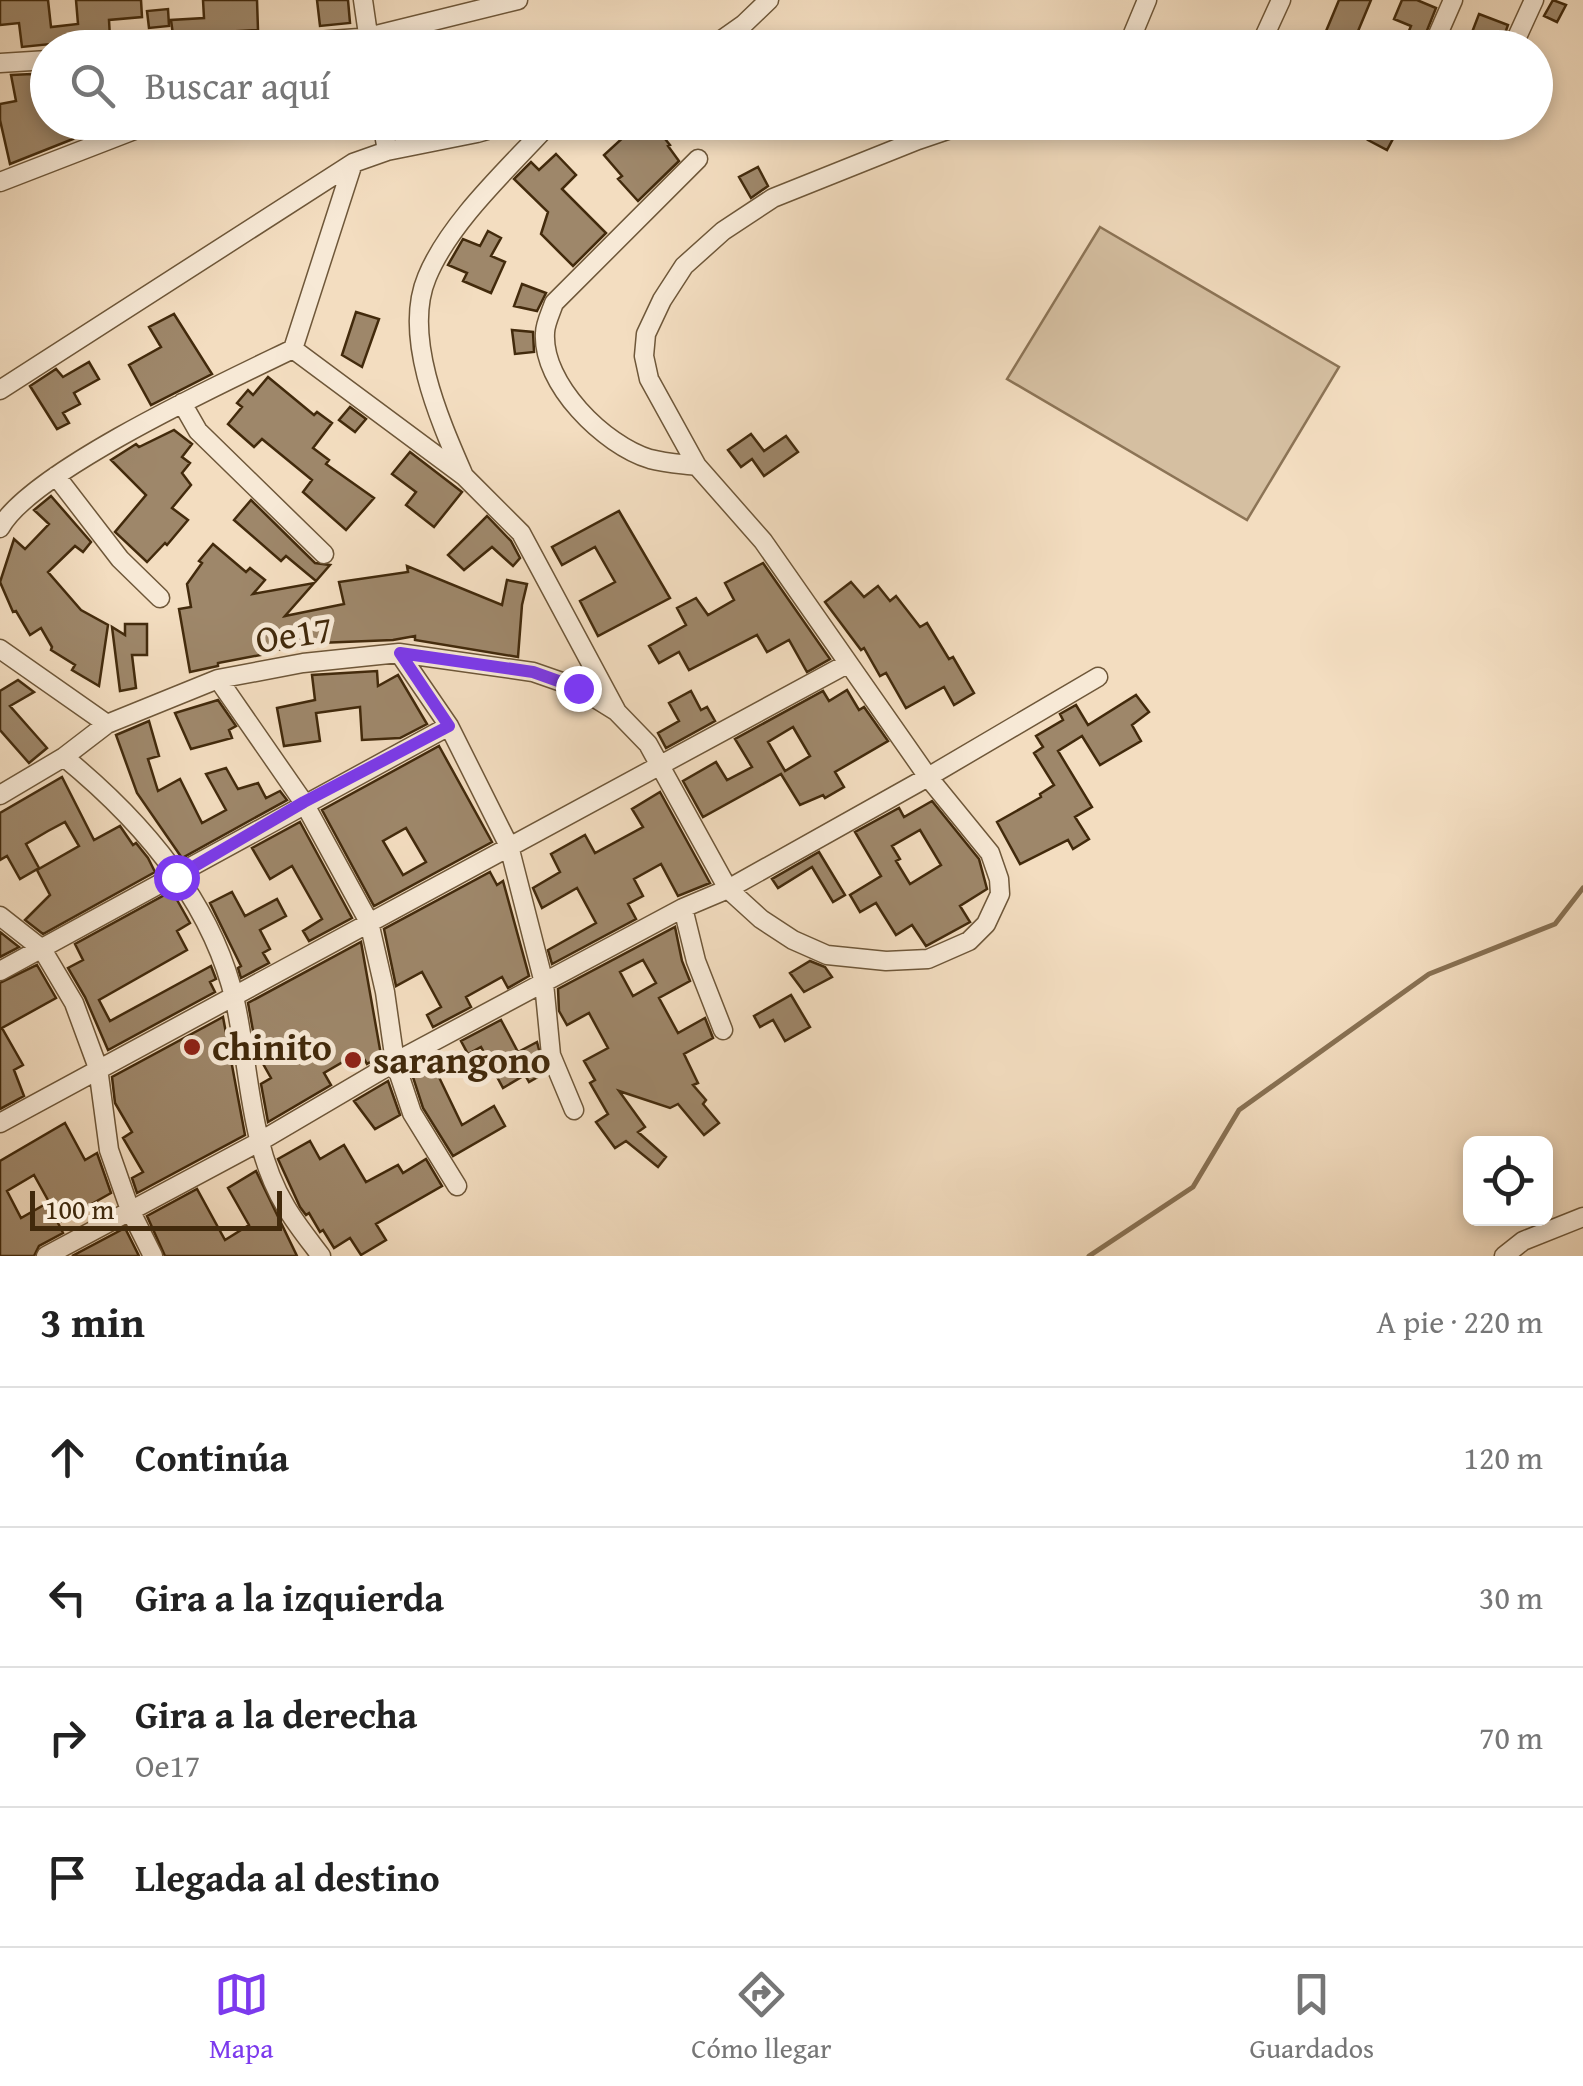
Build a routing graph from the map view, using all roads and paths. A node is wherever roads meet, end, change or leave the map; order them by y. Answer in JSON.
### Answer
{"nodes":[{"id":1,"x":363,"y":0,"type":"edge"},
{"id":2,"x":518,"y":0,"type":"edge"},
{"id":3,"x":769,"y":0,"type":"edge"},
{"id":4,"x":1147,"y":0,"type":"edge"},
{"id":5,"x":1281,"y":0,"type":"edge"},
{"id":6,"x":1453,"y":0,"type":"edge"},
{"id":7,"x":1534,"y":0,"type":"edge"},
{"id":8,"x":367,"y":30,"type":"edge"},
{"id":9,"x":412,"y":30,"type":"edge"},
{"id":10,"x":736,"y":30,"type":"edge"},
{"id":11,"x":1134,"y":30,"type":"edge"},
{"id":12,"x":1267,"y":30,"type":"edge"},
{"id":13,"x":1440,"y":30,"type":"edge"},
{"id":14,"x":1520,"y":30,"type":"edge"},
{"id":15,"x":30,"y":61,"type":"edge"},
{"id":16,"x":0,"y":63,"type":"edge"},
{"id":17,"x":108,"y":140,"type":"edge"},
{"id":18,"x":385,"y":140,"type":"edge"},
{"id":19,"x":446,"y":140,"type":"edge"},
{"id":20,"x":534,"y":140,"type":"edge"},
{"id":21,"x":918,"y":140,"type":"edge"},
{"id":22,"x":387,"y":151,"type":"junction"},
{"id":23,"x":698,"y":158,"type":"dead end"},
{"id":24,"x":353,"y":163,"type":"junction"},
{"id":25,"x":0,"y":182,"type":"edge"},
{"id":26,"x":293,"y":349,"type":"junction"},
{"id":27,"x":0,"y":390,"type":"edge"},
{"id":28,"x":182,"y":403,"type":"junction"},
{"id":29,"x":697,"y":466,"type":"junction"},
{"id":30,"x":56,"y":476,"type":"junction"},
{"id":31,"x":464,"y":476,"type":"junction"},
{"id":32,"x":0,"y":528,"type":"edge"},
{"id":33,"x":324,"y":554,"type":"dead end"},
{"id":34,"x":160,"y":598,"type":"dead end"},
{"id":35,"x":0,"y":649,"type":"edge"},
{"id":36,"x":400,"y":653,"type":"junction"},
{"id":37,"x":846,"y":664,"type":"junction"},
{"id":38,"x":1098,"y":677,"type":"dead end"},
{"id":39,"x":218,"y":680,"type":"junction"},
{"id":40,"x":617,"y":712,"type":"junction"},
{"id":41,"x":107,"y":724,"type":"junction"},
{"id":42,"x":449,"y":726,"type":"junction"},
{"id":43,"x":64,"y":756,"type":"junction"},
{"id":44,"x":660,"y":764,"type":"junction"},
{"id":45,"x":928,"y":778,"type":"junction"},
{"id":46,"x":0,"y":795,"type":"edge"},
{"id":47,"x":304,"y":802,"type":"junction"},
{"id":48,"x":509,"y":846,"type":"junction"},
{"id":49,"x":176,"y":877,"type":"junction"},
{"id":50,"x":728,"y":889,"type":"junction"},
{"id":51,"x":684,"y":908,"type":"junction"},
{"id":52,"x":0,"y":916,"type":"edge"},
{"id":53,"x":369,"y":922,"type":"junction"},
{"id":54,"x":42,"y":949,"type":"junction"},
{"id":55,"x":0,"y":972,"type":"edge"},
{"id":56,"x":544,"y":982,"type":"junction"},
{"id":57,"x":234,"y":998,"type":"junction"},
{"id":58,"x":724,"y":1030,"type":"dead end"},
{"id":59,"x":395,"y":1062,"type":"junction"},
{"id":60,"x":98,"y":1068,"type":"junction"},
{"id":61,"x":574,"y":1110,"type":"dead end"},
{"id":62,"x":0,"y":1124,"type":"edge"},
{"id":63,"x":260,"y":1142,"type":"junction"},
{"id":64,"x":458,"y":1186,"type":"dead end"},
{"id":65,"x":130,"y":1210,"type":"junction"},
{"id":66,"x":1583,"y":1217,"type":"edge"},
{"id":67,"x":46,"y":1256,"type":"edge"},
{"id":68,"x":153,"y":1256,"type":"edge"},
{"id":69,"x":321,"y":1256,"type":"edge"},
{"id":70,"x":1504,"y":1256,"type":"edge"}],
"edges":[{"from":1,"to":8,"type":"street"},
{"from":2,"to":9,"type":"street"},
{"from":3,"to":10,"type":"street"},
{"from":4,"to":11,"type":"street"},
{"from":5,"to":12,"type":"street"},
{"from":6,"to":13,"type":"street"},
{"from":7,"to":14,"type":"street"},
{"from":15,"to":16,"type":"street"},
{"from":17,"to":25,"type":"street"},
{"from":18,"to":22,"type":"street"},
{"from":19,"to":22,"type":"street"},
{"from":20,"to":31,"type":"street"},
{"from":21,"to":29,"type":"street"},
{"from":22,"to":24,"type":"street"},
{"from":23,"to":29,"type":"street"},
{"from":24,"to":26,"type":"street"},
{"from":24,"to":27,"type":"street"},
{"from":26,"to":28,"type":"street"},
{"from":26,"to":31,"type":"street"},
{"from":28,"to":30,"type":"street"},
{"from":28,"to":33,"type":"street"},
{"from":29,"to":37,"type":"street"},
{"from":30,"to":32,"type":"street"},
{"from":30,"to":34,"type":"street"},
{"from":31,"to":40,"type":"street"},
{"from":35,"to":41,"type":"street"},
{"from":36,"to":39,"type":"street","name":"Oe17"},
{"from":36,"to":40,"type":"street","name":"Oe17"},
{"from":36,"to":42,"type":"street"},
{"from":37,"to":44,"type":"street"},
{"from":37,"to":45,"type":"street"},
{"from":38,"to":45,"type":"street"},
{"from":39,"to":41,"type":"street","name":"Oe17"},
{"from":39,"to":47,"type":"street"},
{"from":40,"to":44,"type":"street"},
{"from":41,"to":43,"type":"street","name":"Oe17"},
{"from":42,"to":47,"type":"street"},
{"from":42,"to":48,"type":"street"},
{"from":43,"to":46,"type":"street","name":"Oe17"},
{"from":43,"to":49,"type":"street"},
{"from":44,"to":48,"type":"street"},
{"from":44,"to":50,"type":"street"},
{"from":45,"to":50,"type":"street"},
{"from":45,"to":50,"type":"street"},
{"from":47,"to":49,"type":"street"},
{"from":47,"to":53,"type":"street"},
{"from":48,"to":53,"type":"street"},
{"from":48,"to":56,"type":"street"},
{"from":49,"to":54,"type":"street"},
{"from":49,"to":57,"type":"street"},
{"from":50,"to":51,"type":"street"},
{"from":51,"to":56,"type":"street"},
{"from":51,"to":58,"type":"street"},
{"from":52,"to":54,"type":"street"},
{"from":53,"to":57,"type":"street"},
{"from":53,"to":59,"type":"street"},
{"from":54,"to":55,"type":"street"},
{"from":54,"to":60,"type":"street"},
{"from":56,"to":59,"type":"street"},
{"from":56,"to":61,"type":"street"},
{"from":57,"to":60,"type":"street"},
{"from":57,"to":63,"type":"street"},
{"from":59,"to":63,"type":"street"},
{"from":59,"to":64,"type":"street"},
{"from":60,"to":62,"type":"street"},
{"from":60,"to":65,"type":"street"},
{"from":63,"to":65,"type":"street"},
{"from":63,"to":69,"type":"street"},
{"from":65,"to":67,"type":"street"},
{"from":65,"to":68,"type":"street"},
{"from":66,"to":70,"type":"street"}]}
